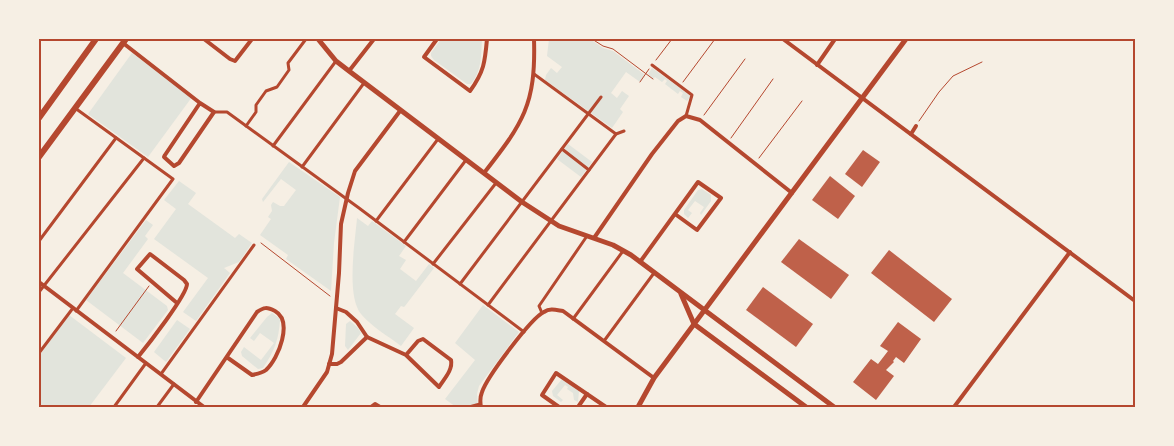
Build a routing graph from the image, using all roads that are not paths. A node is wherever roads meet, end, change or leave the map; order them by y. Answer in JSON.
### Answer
{"nodes":[{"id":1,"x":96,"y":39,"type":"edge"},
{"id":2,"x":204,"y":39,"type":"edge"},
{"id":3,"x":252,"y":39,"type":"edge"},
{"id":4,"x":306,"y":39,"type":"edge"},
{"id":5,"x":318,"y":39,"type":"edge"},
{"id":6,"x":374,"y":39,"type":"edge"},
{"id":7,"x":437,"y":39,"type":"edge"},
{"id":8,"x":487,"y":39,"type":"edge"},
{"id":9,"x":534,"y":39,"type":"edge"},
{"id":10,"x":783,"y":39,"type":"edge"},
{"id":11,"x":835,"y":39,"type":"edge"},
{"id":12,"x":906,"y":39,"type":"edge"},
{"id":13,"x":125,"y":41,"type":"edge"},
{"id":14,"x":336,"y":61,"type":"junction"},
{"id":15,"x":817,"y":65,"type":"junction"},
{"id":16,"x":652,"y":66,"type":"dead end"},
{"id":17,"x":349,"y":71,"type":"junction"},
{"id":18,"x":534,"y":74,"type":"junction"},
{"id":19,"x":364,"y":83,"type":"junction"},
{"id":20,"x":601,"y":97,"type":"dead end"},
{"id":21,"x":862,"y":98,"type":"junction"},
{"id":22,"x":200,"y":103,"type":"junction"},
{"id":23,"x":75,"y":108,"type":"junction"},
{"id":24,"x":400,"y":111,"type":"junction"},
{"id":25,"x":214,"y":112,"type":"junction"},
{"id":26,"x":588,"y":114,"type":"junction"},
{"id":27,"x":686,"y":116,"type":"junction"},
{"id":28,"x":39,"y":118,"type":"edge"},
{"id":29,"x":246,"y":126,"type":"junction"},
{"id":30,"x":916,"y":126,"type":"road end"},
{"id":31,"x":624,"y":131,"type":"dead end"},
{"id":32,"x":616,"y":134,"type":"junction"},
{"id":33,"x":911,"y":134,"type":"junction"},
{"id":34,"x":116,"y":138,"type":"junction"},
{"id":35,"x":438,"y":139,"type":"junction"},
{"id":36,"x":273,"y":146,"type":"junction"},
{"id":37,"x":562,"y":149,"type":"junction"},
{"id":38,"x":39,"y":157,"type":"edge"},
{"id":39,"x":144,"y":158,"type":"junction"},
{"id":40,"x":466,"y":160,"type":"junction"},
{"id":41,"x":302,"y":167,"type":"junction"},
{"id":42,"x":589,"y":170,"type":"junction"},
{"id":43,"x":484,"y":173,"type":"junction"},
{"id":44,"x":496,"y":182,"type":"junction"},
{"id":45,"x":792,"y":192,"type":"junction"},
{"id":46,"x":346,"y":200,"type":"junction"},
{"id":47,"x":522,"y":202,"type":"junction"},
{"id":48,"x":675,"y":214,"type":"junction"},
{"id":49,"x":552,"y":221,"type":"junction"},
{"id":50,"x":376,"y":222,"type":"junction"},
{"id":51,"x":588,"y":236,"type":"junction"},
{"id":52,"x":594,"y":238,"type":"junction"},
{"id":53,"x":39,"y":240,"type":"edge"},
{"id":54,"x":404,"y":242,"type":"junction"},
{"id":55,"x":254,"y":245,"type":"dead end"},
{"id":56,"x":624,"y":250,"type":"junction"},
{"id":57,"x":1070,"y":252,"type":"junction"},
{"id":58,"x":640,"y":262,"type":"junction"},
{"id":59,"x":433,"y":264,"type":"junction"},
{"id":60,"x":655,"y":273,"type":"junction"},
{"id":61,"x":39,"y":282,"type":"edge"},
{"id":62,"x":460,"y":284,"type":"junction"},
{"id":63,"x":43,"y":286,"type":"junction"},
{"id":64,"x":39,"y":292,"type":"edge"},
{"id":65,"x":680,"y":292,"type":"junction"},
{"id":66,"x":1135,"y":300,"type":"edge"},
{"id":67,"x":177,"y":303,"type":"junction"},
{"id":68,"x":488,"y":306,"type":"junction"},
{"id":69,"x":336,"y":308,"type":"junction"},
{"id":70,"x":75,"y":309,"type":"junction"},
{"id":71,"x":704,"y":311,"type":"junction"},
{"id":72,"x":542,"y":313,"type":"junction"},
{"id":73,"x":574,"y":319,"type":"junction"},
{"id":74,"x":694,"y":324,"type":"junction"},
{"id":75,"x":524,"y":332,"type":"junction"},
{"id":76,"x":367,"y":337,"type":"junction"},
{"id":77,"x":604,"y":341,"type":"junction"},
{"id":78,"x":39,"y":353,"type":"edge"},
{"id":79,"x":406,"y":355,"type":"junction"},
{"id":80,"x":138,"y":357,"type":"junction"},
{"id":81,"x":228,"y":358,"type":"junction"},
{"id":82,"x":146,"y":363,"type":"junction"},
{"id":83,"x":329,"y":364,"type":"junction"},
{"id":84,"x":161,"y":374,"type":"junction"},
{"id":85,"x":654,"y":378,"type":"junction"},
{"id":86,"x":174,"y":384,"type":"junction"},
{"id":87,"x":587,"y":394,"type":"junction"},
{"id":88,"x":196,"y":402,"type":"junction"},
{"id":89,"x":481,"y":406,"type":"edge"},
{"id":90,"x":114,"y":407,"type":"edge"},
{"id":91,"x":157,"y":407,"type":"edge"},
{"id":92,"x":204,"y":407,"type":"edge"},
{"id":93,"x":302,"y":407,"type":"edge"},
{"id":94,"x":371,"y":407,"type":"edge"},
{"id":95,"x":380,"y":407,"type":"edge"},
{"id":96,"x":469,"y":407,"type":"edge"},
{"id":97,"x":559,"y":407,"type":"edge"},
{"id":98,"x":578,"y":407,"type":"edge"},
{"id":99,"x":606,"y":407,"type":"edge"},
{"id":100,"x":638,"y":407,"type":"edge"},
{"id":101,"x":806,"y":407,"type":"edge"},
{"id":102,"x":834,"y":407,"type":"edge"},
{"id":103,"x":954,"y":407,"type":"edge"}],
"edges":[{"from":1,"to":28,"type":"main road"},
{"from":2,"to":3,"type":"street"},
{"from":4,"to":29,"type":"street"},
{"from":5,"to":14,"type":"street"},
{"from":6,"to":17,"type":"street"},
{"from":7,"to":8,"type":"street"},
{"from":9,"to":18,"type":"street"},
{"from":10,"to":15,"type":"street"},
{"from":11,"to":15,"type":"street"},
{"from":12,"to":21,"type":"street"},
{"from":13,"to":22,"type":"street"},
{"from":13,"to":23,"type":"main road"},
{"from":14,"to":17,"type":"street"},
{"from":14,"to":36,"type":"street"},
{"from":15,"to":21,"type":"street"},
{"from":16,"to":27,"type":"street"},
{"from":17,"to":19,"type":"street"},
{"from":18,"to":26,"type":"street"},
{"from":18,"to":43,"type":"street"},
{"from":19,"to":24,"type":"street"},
{"from":19,"to":41,"type":"street"},
{"from":20,"to":26,"type":"street"},
{"from":21,"to":33,"type":"street"},
{"from":21,"to":45,"type":"street"},
{"from":22,"to":25,"type":"street"},
{"from":22,"to":25,"type":"street"},
{"from":23,"to":34,"type":"street"},
{"from":23,"to":38,"type":"main road"},
{"from":24,"to":35,"type":"street"},
{"from":24,"to":46,"type":"street"},
{"from":25,"to":29,"type":"street"},
{"from":26,"to":32,"type":"street"},
{"from":26,"to":37,"type":"street"},
{"from":27,"to":45,"type":"street"},
{"from":27,"to":52,"type":"street"},
{"from":29,"to":36,"type":"street"},
{"from":30,"to":33,"type":"street"},
{"from":31,"to":32,"type":"street"},
{"from":32,"to":42,"type":"street"},
{"from":33,"to":57,"type":"street"},
{"from":34,"to":39,"type":"street"},
{"from":34,"to":53,"type":"street"},
{"from":35,"to":40,"type":"street"},
{"from":35,"to":50,"type":"street"},
{"from":36,"to":41,"type":"street"},
{"from":37,"to":42,"type":"street"},
{"from":37,"to":47,"type":"street"},
{"from":39,"to":63,"type":"street"},
{"from":39,"to":70,"type":"street"},
{"from":40,"to":43,"type":"street"},
{"from":40,"to":54,"type":"street"},
{"from":41,"to":46,"type":"street"},
{"from":42,"to":49,"type":"street"},
{"from":43,"to":44,"type":"street"},
{"from":44,"to":47,"type":"street"},
{"from":44,"to":59,"type":"street"},
{"from":45,"to":71,"type":"street"},
{"from":46,"to":50,"type":"street"},
{"from":46,"to":69,"type":"street"},
{"from":47,"to":49,"type":"street"},
{"from":47,"to":62,"type":"street"},
{"from":48,"to":48,"type":"street"},
{"from":48,"to":58,"type":"street"},
{"from":49,"to":51,"type":"street"},
{"from":49,"to":68,"type":"street"},
{"from":50,"to":54,"type":"street"},
{"from":51,"to":52,"type":"street"},
{"from":51,"to":72,"type":"street"},
{"from":52,"to":56,"type":"street"},
{"from":54,"to":59,"type":"street"},
{"from":55,"to":84,"type":"street"},
{"from":56,"to":58,"type":"street"},
{"from":56,"to":73,"type":"street"},
{"from":57,"to":66,"type":"street"},
{"from":57,"to":103,"type":"street"},
{"from":58,"to":60,"type":"street"},
{"from":59,"to":62,"type":"street"},
{"from":60,"to":65,"type":"street"},
{"from":60,"to":77,"type":"street"},
{"from":61,"to":63,"type":"street"},
{"from":62,"to":68,"type":"street"},
{"from":63,"to":64,"type":"street"},
{"from":63,"to":70,"type":"street"},
{"from":65,"to":71,"type":"street"},
{"from":65,"to":74,"type":"street"},
{"from":67,"to":67,"type":"street"},
{"from":67,"to":80,"type":"street"},
{"from":68,"to":75,"type":"street"},
{"from":69,"to":76,"type":"street"},
{"from":69,"to":83,"type":"street"},
{"from":70,"to":78,"type":"street"},
{"from":70,"to":80,"type":"street"},
{"from":71,"to":74,"type":"street"},
{"from":71,"to":102,"type":"street"},
{"from":72,"to":73,"type":"street"},
{"from":72,"to":75,"type":"street"},
{"from":73,"to":77,"type":"street"},
{"from":74,"to":85,"type":"street"},
{"from":74,"to":101,"type":"street"},
{"from":75,"to":89,"type":"street"},
{"from":76,"to":79,"type":"street"},
{"from":76,"to":83,"type":"street"},
{"from":77,"to":85,"type":"street"},
{"from":79,"to":79,"type":"street"},
{"from":80,"to":82,"type":"street"},
{"from":81,"to":81,"type":"street"},
{"from":81,"to":88,"type":"street"},
{"from":82,"to":84,"type":"street"},
{"from":82,"to":90,"type":"street"},
{"from":83,"to":93,"type":"street"},
{"from":84,"to":86,"type":"street"},
{"from":85,"to":100,"type":"street"},
{"from":86,"to":88,"type":"street"},
{"from":86,"to":91,"type":"street"},
{"from":87,"to":97,"type":"street"},
{"from":87,"to":98,"type":"street"},
{"from":87,"to":99,"type":"street"},
{"from":88,"to":92,"type":"street"},
{"from":89,"to":96,"type":"street"},
{"from":94,"to":95,"type":"street"}]}
